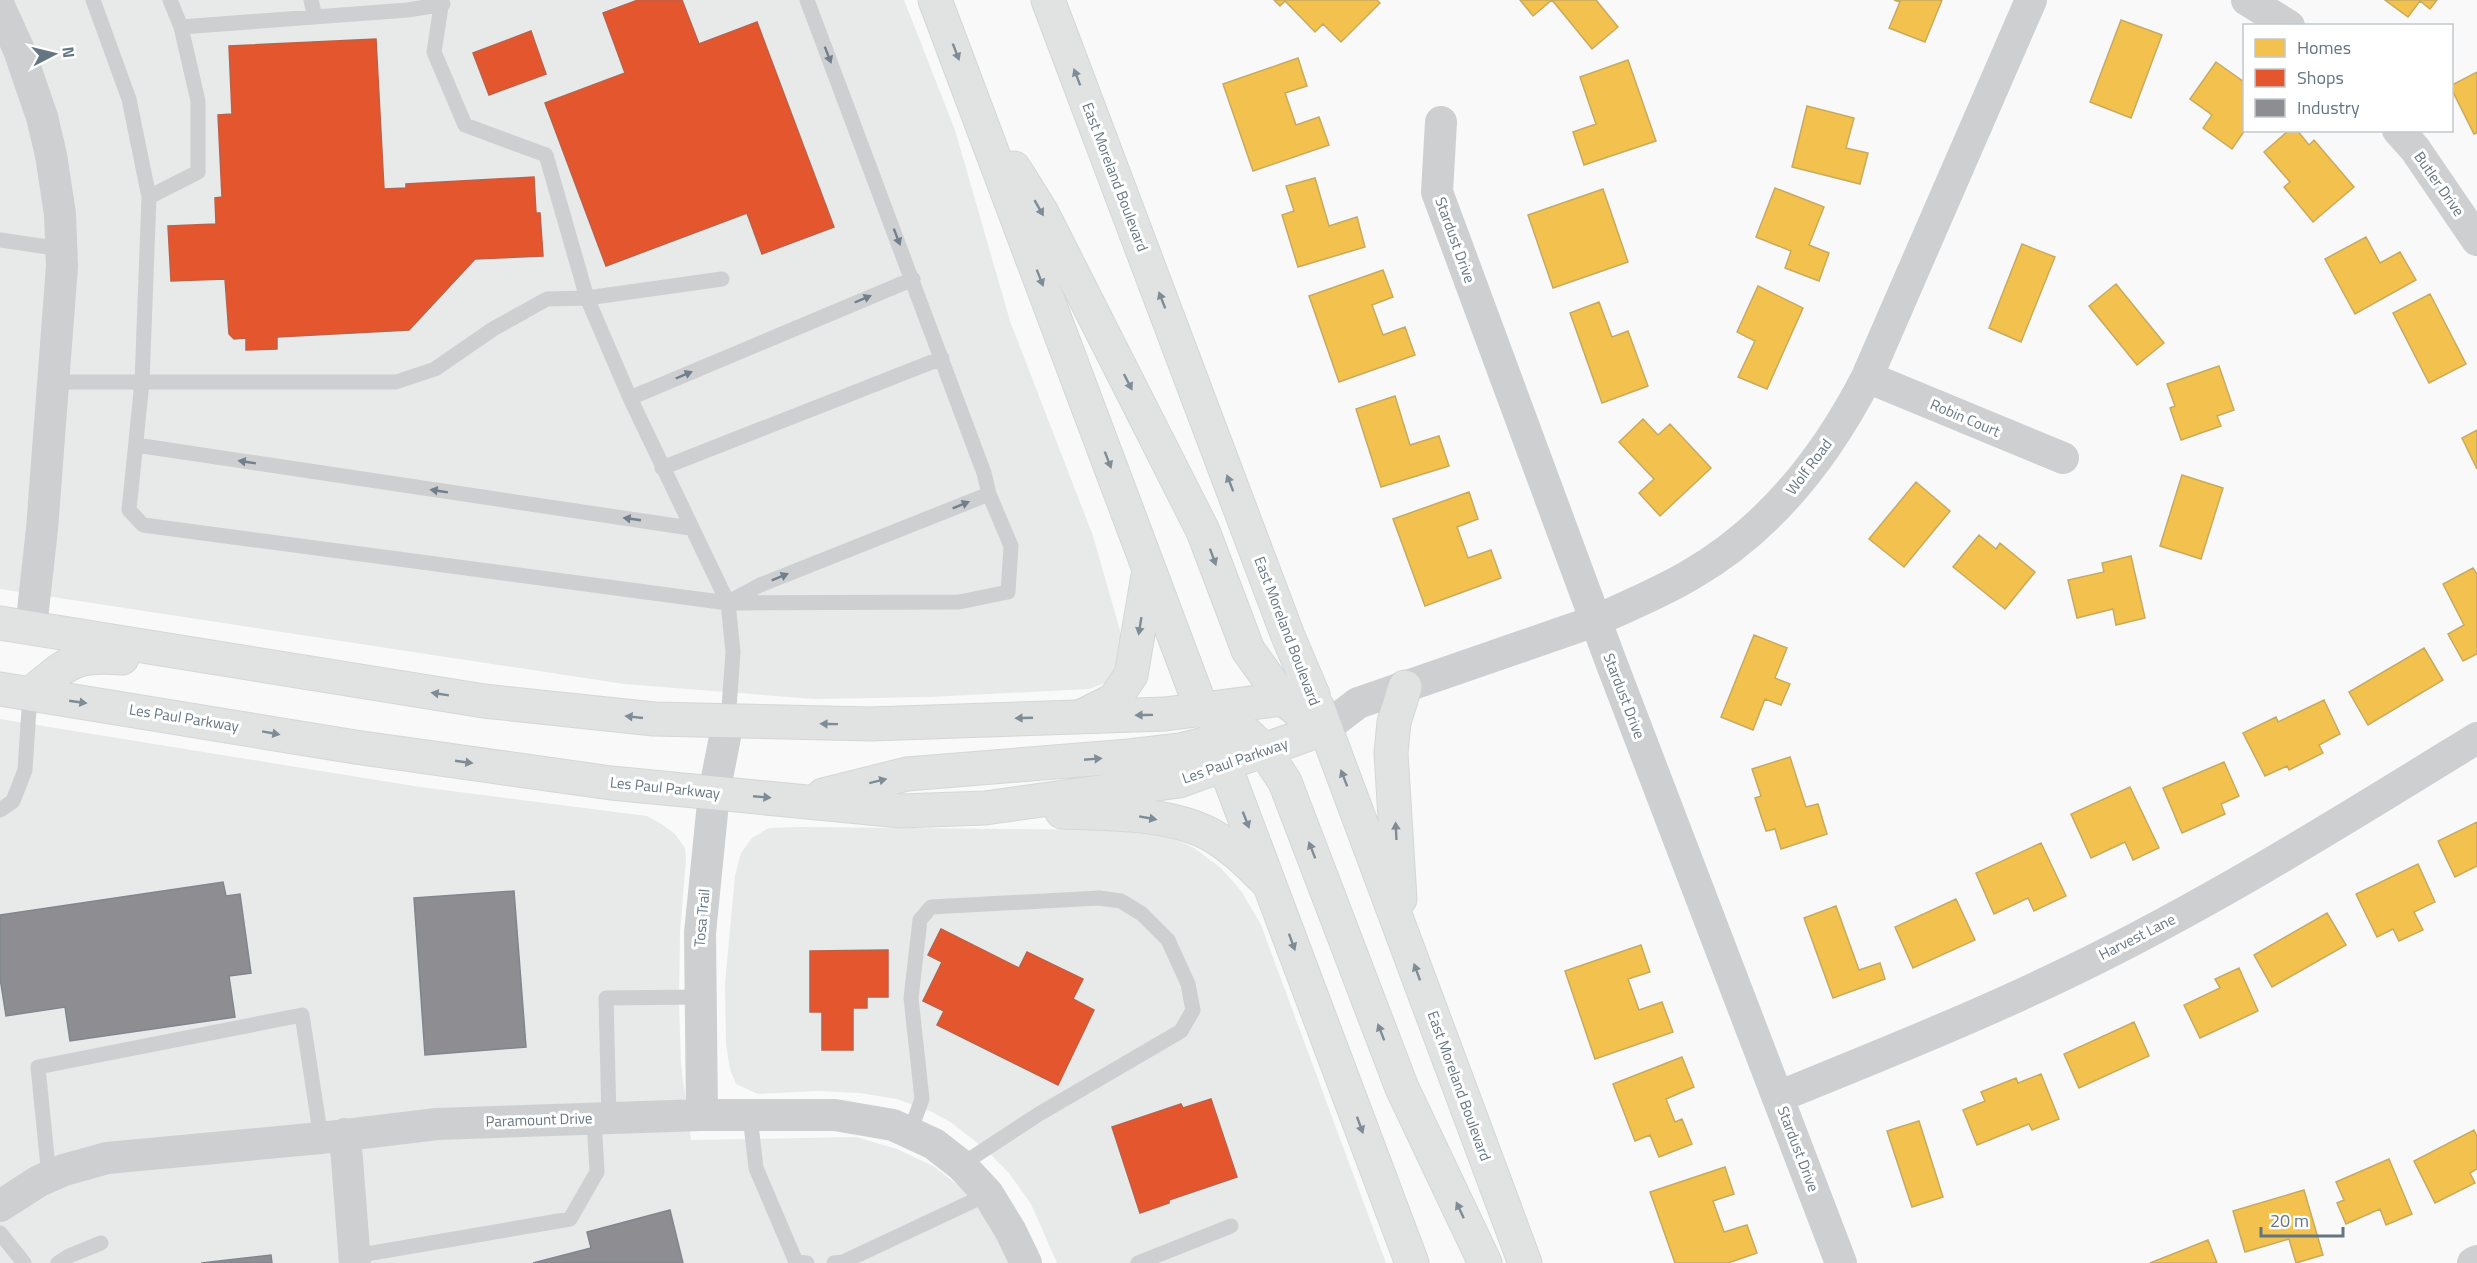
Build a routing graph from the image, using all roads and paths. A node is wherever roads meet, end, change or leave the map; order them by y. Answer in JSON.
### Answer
{"nodes":[{"id":1,"x":93,"y":0,"type":"edge"},
{"id":2,"x":170,"y":0,"type":"edge"},
{"id":3,"x":311,"y":0,"type":"edge"},
{"id":4,"x":807,"y":0,"type":"edge"},
{"id":5,"x":936,"y":0,"type":"edge"},
{"id":6,"x":1048,"y":0,"type":"edge"},
{"id":7,"x":2031,"y":0,"type":"edge"},
{"id":8,"x":2247,"y":0,"type":"edge"},
{"id":9,"x":442,"y":2,"type":"edge"},
{"id":10,"x":385,"y":6,"type":"edge"},
{"id":11,"x":0,"y":8,"type":"edge"},
{"id":12,"x":315,"y":17,"type":"junction"},
{"id":13,"x":2286,"y":24,"type":"edge"},
{"id":14,"x":181,"y":27,"type":"junction"},
{"id":15,"x":976,"y":105,"type":"junction"},
{"id":16,"x":1442,"y":122,"type":"dead end"},
{"id":17,"x":2400,"y":132,"type":"edge"},
{"id":18,"x":148,"y":197,"type":"junction"},
{"id":19,"x":2475,"y":231,"type":"edge"},
{"id":20,"x":0,"y":240,"type":"edge"},
{"id":21,"x":61,"y":249,"type":"junction"},
{"id":22,"x":722,"y":279,"type":"dead end"},
{"id":23,"x":913,"y":279,"type":"junction"},
{"id":24,"x":587,"y":298,"type":"junction"},
{"id":25,"x":942,"y":358,"type":"junction"},
{"id":26,"x":1867,"y":377,"type":"junction"},
{"id":27,"x":53,"y":382,"type":"junction"},
{"id":28,"x":142,"y":382,"type":"junction"},
{"id":29,"x":630,"y":398,"type":"junction"},
{"id":30,"x":136,"y":445,"type":"junction"},
{"id":31,"x":2063,"y":458,"type":"dead end"},
{"id":32,"x":662,"y":468,"type":"junction"},
{"id":33,"x":989,"y":494,"type":"junction"},
{"id":34,"x":690,"y":528,"type":"junction"},
{"id":35,"x":1149,"y":569,"type":"junction"},
{"id":36,"x":728,"y":603,"type":"junction"},
{"id":37,"x":1595,"y":621,"type":"junction"},
{"id":38,"x":16,"y":626,"type":"edge"},
{"id":39,"x":0,"y":648,"type":"edge"},
{"id":40,"x":378,"y":684,"type":"junction"},
{"id":41,"x":1405,"y":687,"type":"junction"},
{"id":42,"x":15,"y":692,"type":"edge"},
{"id":43,"x":1297,"y":702,"type":"junction"},
{"id":44,"x":1359,"y":703,"type":"junction"},
{"id":45,"x":1202,"y":710,"type":"junction"},
{"id":46,"x":1082,"y":716,"type":"junction"},
{"id":47,"x":728,"y":722,"type":"junction"},
{"id":48,"x":1325,"y":729,"type":"junction"},
{"id":49,"x":2477,"y":738,"type":"edge"},
{"id":50,"x":1255,"y":742,"type":"junction"},
{"id":51,"x":1220,"y":754,"type":"junction"},
{"id":52,"x":714,"y":793,"type":"junction"},
{"id":53,"x":801,"y":800,"type":"junction"},
{"id":54,"x":985,"y":808,"type":"junction"},
{"id":55,"x":0,"y":810,"type":"edge"},
{"id":56,"x":1272,"y":887,"type":"junction"},
{"id":57,"x":1402,"y":931,"type":"junction"},
{"id":58,"x":699,"y":997,"type":"junction"},
{"id":59,"x":1778,"y":1097,"type":"junction"},
{"id":60,"x":702,"y":1114,"type":"junction"},
{"id":61,"x":750,"y":1116,"type":"junction"},
{"id":62,"x":602,"y":1118,"type":"junction"},
{"id":63,"x":910,"y":1132,"type":"junction"},
{"id":64,"x":333,"y":1136,"type":"junction"},
{"id":65,"x":961,"y":1165,"type":"junction"},
{"id":66,"x":49,"y":1177,"type":"junction"},
{"id":67,"x":988,"y":1194,"type":"junction"},
{"id":68,"x":0,"y":1206,"type":"edge"},
{"id":69,"x":1231,"y":1226,"type":"dead end"},
{"id":70,"x":0,"y":1233,"type":"edge"},
{"id":71,"x":101,"y":1243,"type":"dead end"},
{"id":72,"x":355,"y":1260,"type":"edge"},
{"id":73,"x":2477,"y":1261,"type":"edge"},
{"id":74,"x":24,"y":1263,"type":"edge"},
{"id":75,"x":58,"y":1263,"type":"edge"},
{"id":76,"x":807,"y":1263,"type":"edge"},
{"id":77,"x":834,"y":1263,"type":"edge"},
{"id":78,"x":1026,"y":1263,"type":"edge"},
{"id":79,"x":1138,"y":1263,"type":"edge"},
{"id":80,"x":1412,"y":1263,"type":"edge"},
{"id":81,"x":1485,"y":1263,"type":"edge"},
{"id":82,"x":1525,"y":1263,"type":"edge"},
{"id":83,"x":1841,"y":1263,"type":"edge"},
{"id":84,"x":2473,"y":1263,"type":"edge"}],
"edges":[{"from":1,"to":18,"type":"lane"},
{"from":2,"to":14,"type":"lane"},
{"from":3,"to":12,"type":"lane"},
{"from":4,"to":23,"type":"lane","one_way":true},
{"from":5,"to":15,"type":"main road","one_way":true},
{"from":43,"to":6,"type":"main road","name":"East Moreland Boulevard","one_way":true},
{"from":7,"to":26,"type":"street","name":"Wolf Road"},
{"from":8,"to":13,"type":"street"},
{"from":9,"to":10,"type":"lane"},
{"from":9,"to":24,"type":"lane"},
{"from":10,"to":12,"type":"lane"},
{"from":11,"to":21,"type":"street"},
{"from":12,"to":14,"type":"lane"},
{"from":14,"to":18,"type":"lane"},
{"from":15,"to":35,"type":"main road","one_way":true},
{"from":15,"to":43,"type":"main road","one_way":true},
{"from":16,"to":37,"type":"street","name":"Stardust Drive"},
{"from":17,"to":19,"type":"street","name":"Butler Drive"},
{"from":18,"to":28,"type":"lane"},
{"from":20,"to":21,"type":"lane"},
{"from":21,"to":27,"type":"street"},
{"from":22,"to":24,"type":"lane"},
{"from":23,"to":25,"type":"lane"},
{"from":29,"to":23,"type":"lane","one_way":true},
{"from":24,"to":28,"type":"lane"},
{"from":24,"to":29,"type":"lane"},
{"from":25,"to":32,"type":"lane"},
{"from":25,"to":33,"type":"lane"},
{"from":26,"to":31,"type":"street","name":"Robin Court"},
{"from":26,"to":37,"type":"street","name":"Wolf Road"},
{"from":27,"to":28,"type":"lane"},
{"from":27,"to":38,"type":"street"},
{"from":28,"to":30,"type":"lane"},
{"from":29,"to":32,"type":"lane"},
{"from":34,"to":30,"type":"lane","one_way":true},
{"from":30,"to":36,"type":"lane"},
{"from":32,"to":34,"type":"lane"},
{"from":36,"to":33,"type":"lane","one_way":true},
{"from":33,"to":36,"type":"lane"},
{"from":34,"to":36,"type":"lane"},
{"from":35,"to":45,"type":"main road"},
{"from":35,"to":46,"type":"main road","one_way":true},
{"from":36,"to":47,"type":"lane"},
{"from":37,"to":41,"type":"street","name":"Wolf Road"},
{"from":37,"to":59,"type":"street","name":"Stardust Drive"},
{"from":38,"to":39,"type":"main road"},
{"from":38,"to":40,"type":"main road"},
{"from":40,"to":42,"type":"main road"},
{"from":47,"to":40,"type":"main road","one_way":true},
{"from":41,"to":44,"type":"street","name":"Wolf Road"},
{"from":57,"to":41,"type":"main road","one_way":true},
{"from":42,"to":52,"type":"main road","name":"Les Paul Parkway","one_way":true},
{"from":42,"to":55,"type":"lane"},
{"from":43,"to":44,"type":"street","name":"Wolf Road"},
{"from":43,"to":45,"type":"main road"},
{"from":43,"to":48,"type":"main road","name":"East Moreland Boulevard"},
{"from":43,"to":50,"type":"main road"},
{"from":44,"to":48,"type":"street","name":"Wolf Road"},
{"from":45,"to":46,"type":"main road","one_way":true},
{"from":45,"to":50,"type":"main road"},
{"from":45,"to":51,"type":"main road"},
{"from":46,"to":47,"type":"main road","one_way":true},
{"from":47,"to":52,"type":"street","name":"Tosa Trail"},
{"from":48,"to":50,"type":"main road","name":"Les Paul Parkway"},
{"from":57,"to":48,"type":"main road","name":"East Moreland Boulevard","one_way":true},
{"from":49,"to":59,"type":"street","name":"Harvest Lane"},
{"from":50,"to":51,"type":"main road","name":"Les Paul Parkway"},
{"from":81,"to":50,"type":"main road","one_way":true},
{"from":53,"to":51,"type":"main road","one_way":true},
{"from":51,"to":54,"type":"main road","name":"Les Paul Parkway"},
{"from":51,"to":56,"type":"main road","one_way":true},
{"from":52,"to":53,"type":"main road","name":"Les Paul Parkway","one_way":true},
{"from":52,"to":58,"type":"street","name":"Tosa Trail"},
{"from":53,"to":54,"type":"main road","name":"Les Paul Parkway"},
{"from":54,"to":56,"type":"main road","one_way":true},
{"from":56,"to":80,"type":"main road","one_way":true},
{"from":82,"to":57,"type":"main road","name":"East Moreland Boulevard","one_way":true},
{"from":58,"to":60,"type":"street","name":"Tosa Trail"},
{"from":58,"to":62,"type":"lane"},
{"from":59,"to":83,"type":"street","name":"Stardust Drive"},
{"from":60,"to":61,"type":"street","name":"Paramount Drive"},
{"from":60,"to":62,"type":"street","name":"Paramount Drive"},
{"from":61,"to":63,"type":"street","name":"Paramount Drive"},
{"from":61,"to":76,"type":"lane"},
{"from":62,"to":64,"type":"street","name":"Paramount Drive"},
{"from":62,"to":72,"type":"lane"},
{"from":63,"to":65,"type":"street","name":"Paramount Drive"},
{"from":63,"to":65,"type":"lane"},
{"from":64,"to":66,"type":"street","name":"Paramount Drive"},
{"from":64,"to":66,"type":"lane"},
{"from":64,"to":72,"type":"street"},
{"from":65,"to":67,"type":"street","name":"Paramount Drive"},
{"from":66,"to":68,"type":"street","name":"Paramount Drive"},
{"from":67,"to":77,"type":"lane"},
{"from":67,"to":78,"type":"street","name":"Paramount Drive"},
{"from":69,"to":79,"type":"lane"},
{"from":70,"to":74,"type":"lane"},
{"from":71,"to":75,"type":"lane"},
{"from":73,"to":84,"type":"street"}]}
